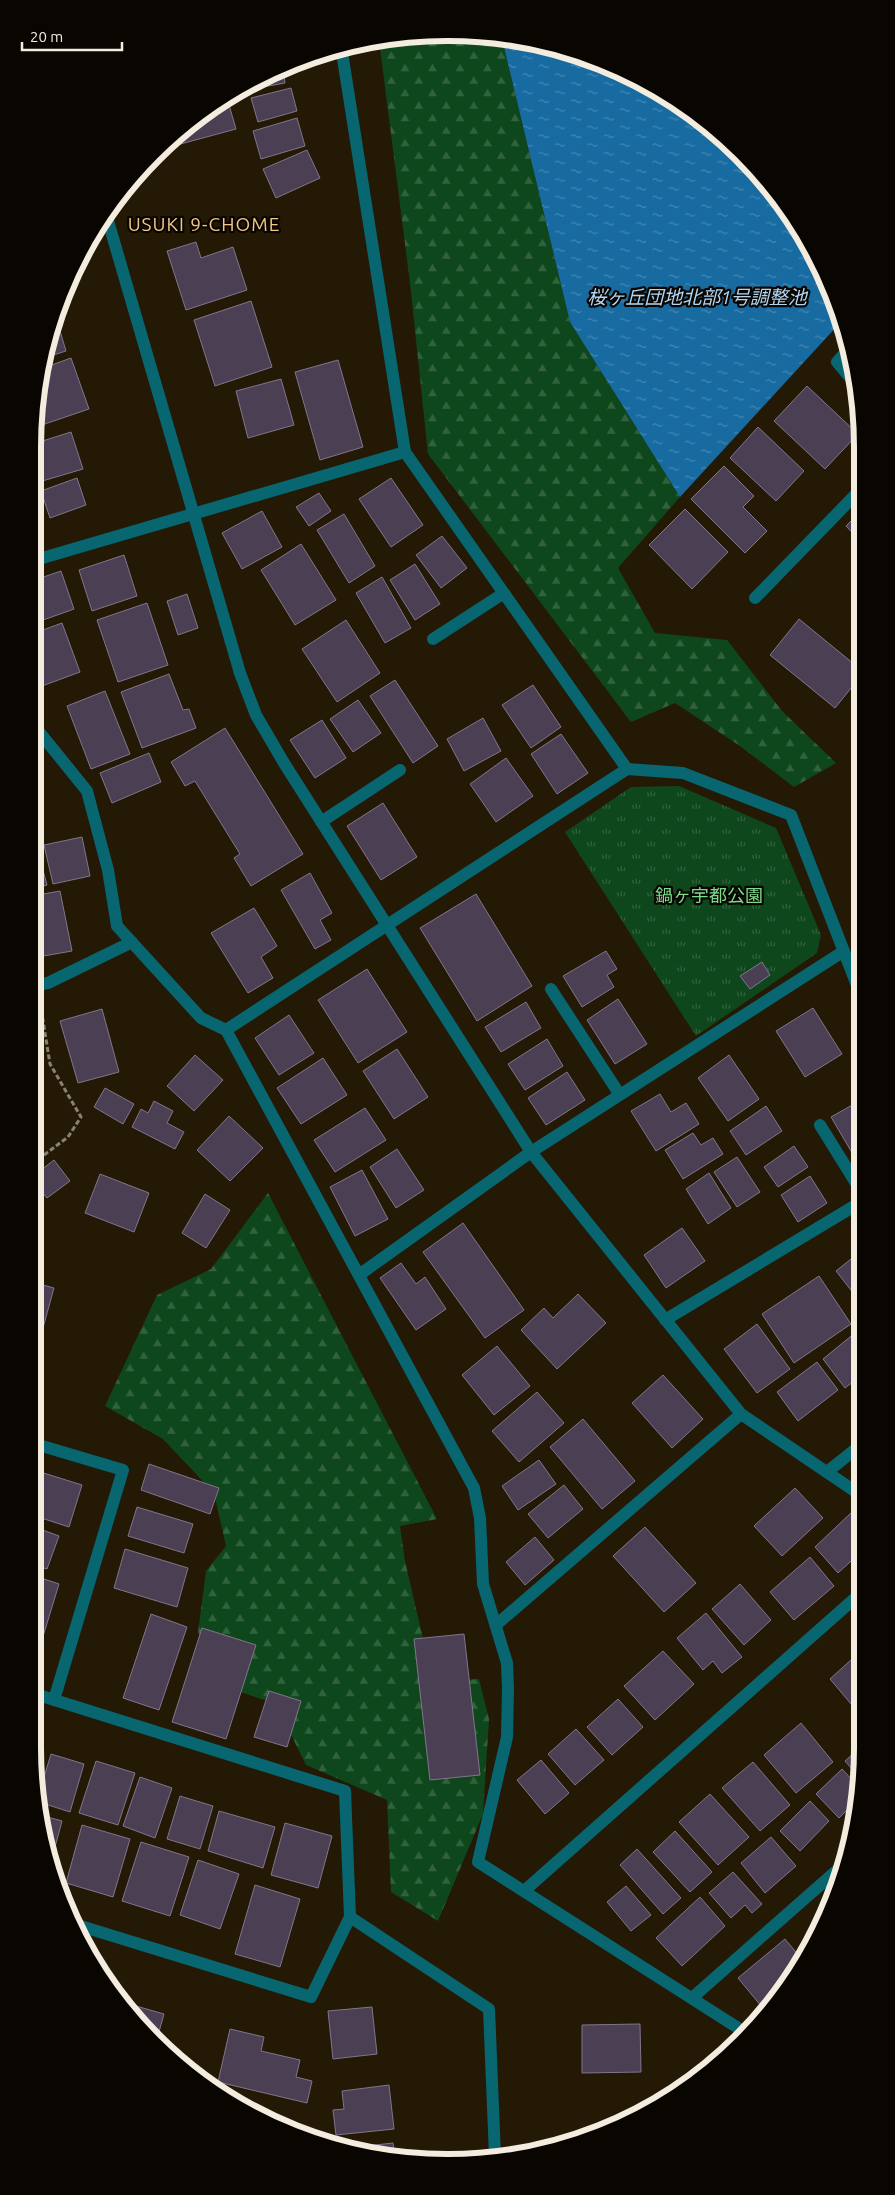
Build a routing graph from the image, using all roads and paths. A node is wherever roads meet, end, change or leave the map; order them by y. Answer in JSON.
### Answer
{"nodes":[{"id":1,"x":342,"y":55,"type":"edge"},
{"id":2,"x":109,"y":224,"type":"edge"},
{"id":3,"x":843,"y":355,"type":"edge"},
{"id":4,"x":847,"y":375,"type":"edge"},
{"id":5,"x":405,"y":452,"type":"junction"},
{"id":6,"x":854,"y":496,"type":"edge"},
{"id":7,"x":195,"y":513,"type":"junction"},
{"id":8,"x":41,"y":558,"type":"edge"},
{"id":9,"x":504,"y":593,"type":"junction"},
{"id":10,"x":755,"y":598,"type":"dead end"},
{"id":11,"x":433,"y":639,"type":"dead end"},
{"id":12,"x":41,"y":734,"type":"edge"},
{"id":13,"x":627,"y":768,"type":"junction"},
{"id":14,"x":400,"y":770,"type":"dead end"},
{"id":15,"x":321,"y":822,"type":"junction"},
{"id":16,"x":387,"y":926,"type":"junction"},
{"id":17,"x":132,"y":942,"type":"junction"},
{"id":18,"x":844,"y":951,"type":"junction"},
{"id":19,"x":854,"y":977,"type":"edge"},
{"id":20,"x":41,"y":984,"type":"edge"},
{"id":21,"x":551,"y":989,"type":"dead end"},
{"id":22,"x":41,"y":1016,"type":"edge"},
{"id":23,"x":226,"y":1030,"type":"junction"},
{"id":24,"x":620,"y":1094,"type":"junction"},
{"id":25,"x":820,"y":1125,"type":"dead end"},
{"id":26,"x":530,"y":1152,"type":"junction"},
{"id":27,"x":41,"y":1157,"type":"edge"},
{"id":28,"x":854,"y":1180,"type":"edge"},
{"id":29,"x":854,"y":1206,"type":"edge"},
{"id":30,"x":359,"y":1275,"type":"junction"},
{"id":31,"x":665,"y":1320,"type":"junction"},
{"id":32,"x":742,"y":1414,"type":"junction"},
{"id":33,"x":41,"y":1446,"type":"edge"},
{"id":34,"x":854,"y":1450,"type":"edge"},
{"id":35,"x":827,"y":1472,"type":"junction"},
{"id":36,"x":854,"y":1491,"type":"edge"},
{"id":37,"x":854,"y":1599,"type":"edge"},
{"id":38,"x":496,"y":1625,"type":"junction"},
{"id":39,"x":41,"y":1696,"type":"edge"},
{"id":40,"x":54,"y":1700,"type":"junction"},
{"id":41,"x":833,"y":1873,"type":"edge"},
{"id":42,"x":524,"y":1891,"type":"junction"},
{"id":43,"x":350,"y":1917,"type":"junction"},
{"id":44,"x":83,"y":1927,"type":"edge"},
{"id":45,"x":692,"y":1998,"type":"junction"},
{"id":46,"x":740,"y":2029,"type":"edge"},
{"id":47,"x":495,"y":2151,"type":"edge"}],
"edges":[{"from":1,"to":5,"type":"street"},
{"from":2,"to":7,"type":"street"},
{"from":3,"to":4,"type":"street"},
{"from":5,"to":7,"type":"street"},
{"from":5,"to":9,"type":"street"},
{"from":6,"to":10,"type":"street"},
{"from":7,"to":8,"type":"street"},
{"from":7,"to":15,"type":"street"},
{"from":9,"to":11,"type":"street"},
{"from":9,"to":13,"type":"street"},
{"from":12,"to":17,"type":"street"},
{"from":13,"to":16,"type":"street"},
{"from":13,"to":18,"type":"street"},
{"from":14,"to":15,"type":"street"},
{"from":15,"to":16,"type":"street"},
{"from":16,"to":23,"type":"street"},
{"from":16,"to":26,"type":"street"},
{"from":17,"to":20,"type":"street"},
{"from":17,"to":23,"type":"street"},
{"from":18,"to":19,"type":"street"},
{"from":18,"to":24,"type":"street"},
{"from":21,"to":24,"type":"street"},
{"from":22,"to":27,"type":"path"},
{"from":23,"to":30,"type":"street"},
{"from":24,"to":26,"type":"street"},
{"from":25,"to":28,"type":"street"},
{"from":26,"to":30,"type":"street"},
{"from":26,"to":31,"type":"street"},
{"from":29,"to":31,"type":"street"},
{"from":30,"to":38,"type":"street"},
{"from":31,"to":32,"type":"street"},
{"from":32,"to":35,"type":"street"},
{"from":32,"to":38,"type":"street"},
{"from":33,"to":40,"type":"street"},
{"from":34,"to":35,"type":"street"},
{"from":35,"to":36,"type":"street"},
{"from":37,"to":42,"type":"street"},
{"from":38,"to":42,"type":"street"},
{"from":39,"to":40,"type":"street"},
{"from":40,"to":43,"type":"street"},
{"from":41,"to":45,"type":"street"},
{"from":42,"to":45,"type":"street"},
{"from":43,"to":44,"type":"street"},
{"from":43,"to":47,"type":"street"},
{"from":45,"to":46,"type":"street"}]}
